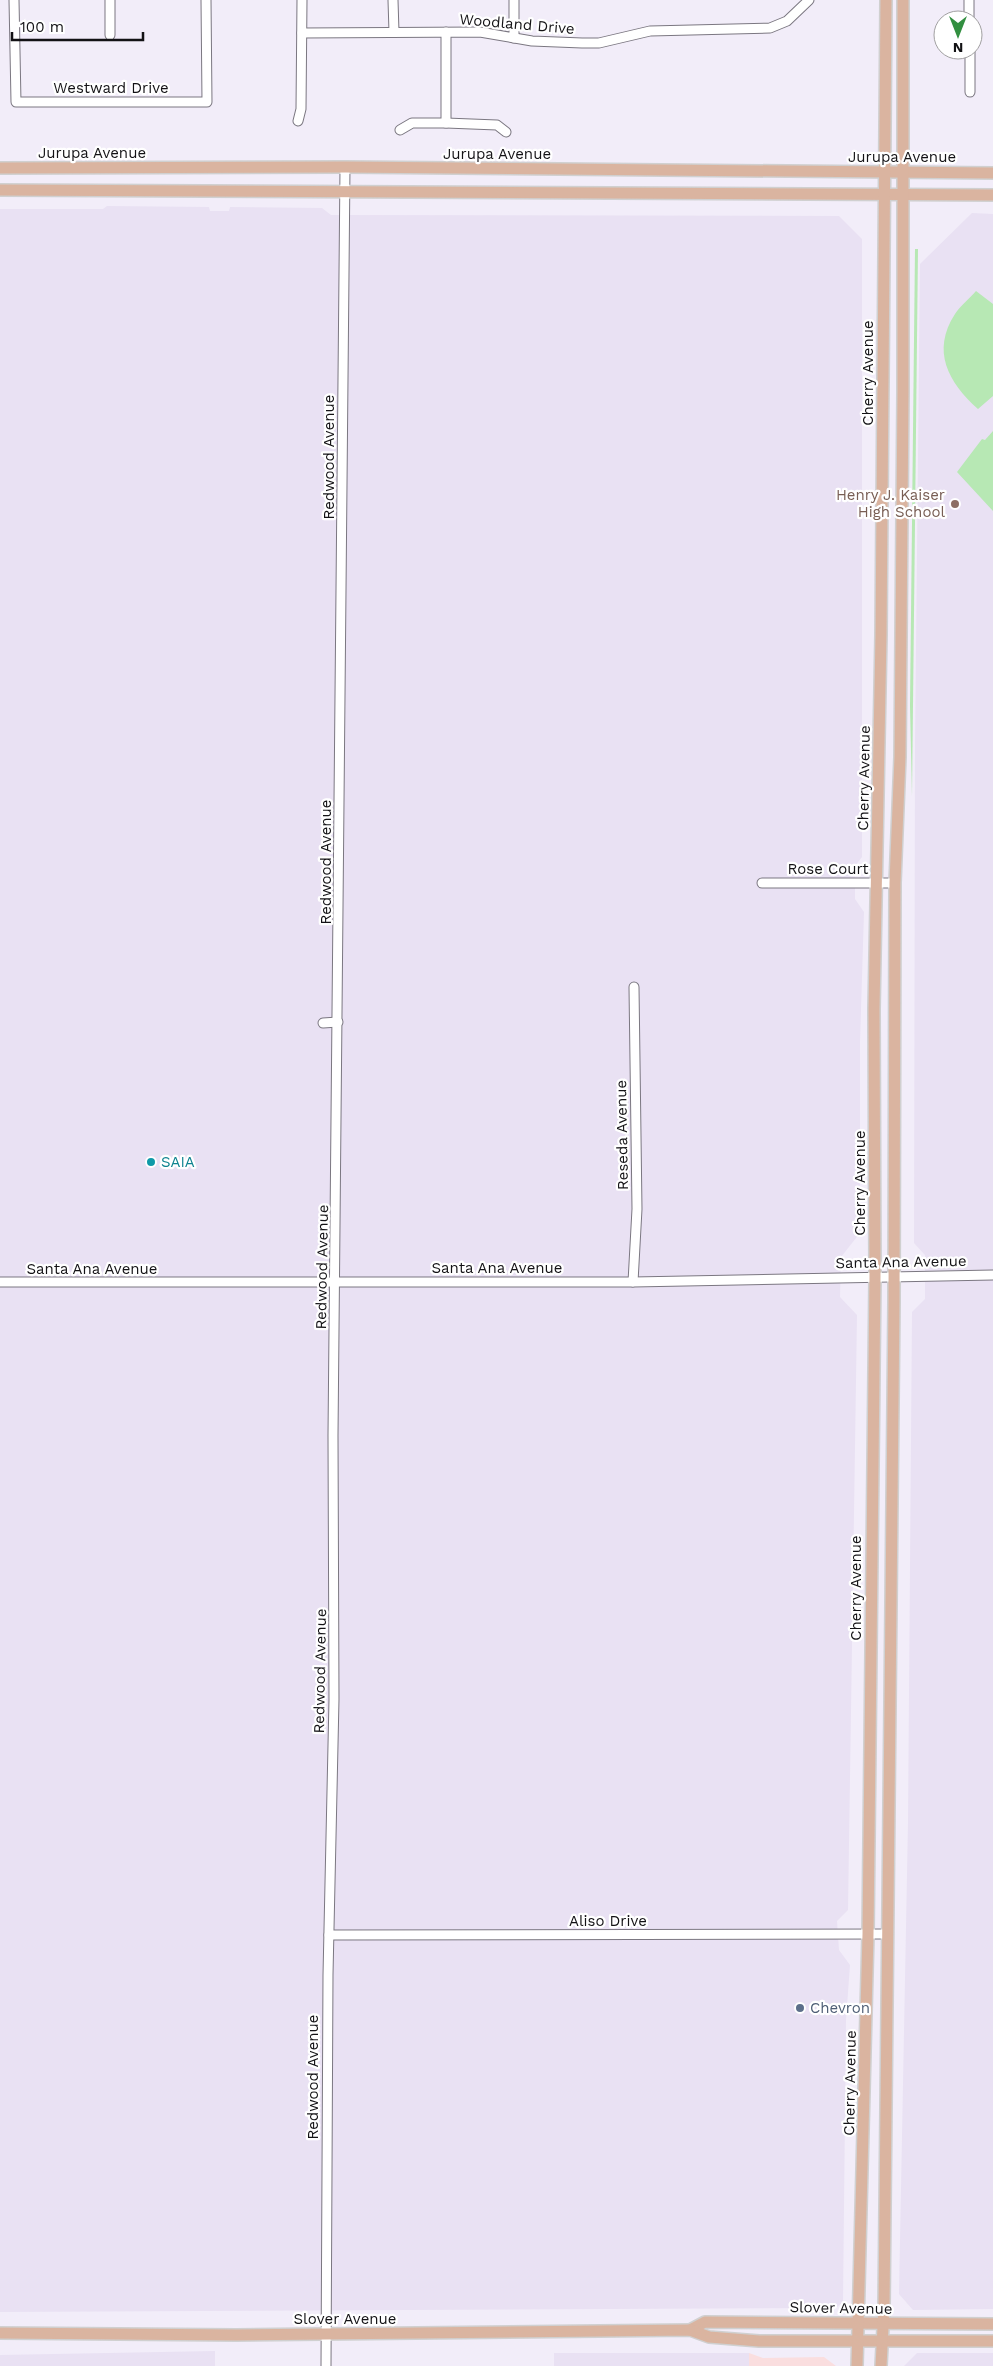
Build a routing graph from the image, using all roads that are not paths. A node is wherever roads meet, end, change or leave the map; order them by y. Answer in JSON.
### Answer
{"nodes":[{"id":1,"x":14,"y":0,"type":"edge"},
{"id":2,"x":110,"y":0,"type":"edge"},
{"id":3,"x":206,"y":0,"type":"edge"},
{"id":4,"x":302,"y":0,"type":"edge"},
{"id":5,"x":393,"y":0,"type":"edge"},
{"id":6,"x":514,"y":0,"type":"edge"},
{"id":7,"x":810,"y":0,"type":"edge"},
{"id":8,"x":886,"y":0,"type":"edge"},
{"id":9,"x":903,"y":0,"type":"edge"},
{"id":10,"x":302,"y":32,"type":"junction"},
{"id":11,"x":394,"y":32,"type":"junction"},
{"id":12,"x":446,"y":32,"type":"junction"},
{"id":13,"x":110,"y":35,"type":"dead end"},
{"id":14,"x":514,"y":38,"type":"junction"},
{"id":15,"x":970,"y":60,"type":"edge"},
{"id":16,"x":970,"y":92,"type":"dead end"},
{"id":17,"x":298,"y":121,"type":"dead end"},
{"id":18,"x":446,"y":123,"type":"junction"},
{"id":19,"x":400,"y":130,"type":"dead end"},
{"id":20,"x":506,"y":132,"type":"dead end"},
{"id":21,"x":345,"y":167,"type":"junction"},
{"id":22,"x":0,"y":168,"type":"edge"},
{"id":23,"x":885,"y":172,"type":"junction"},
{"id":24,"x":904,"y":173,"type":"junction"},
{"id":25,"x":993,"y":173,"type":"edge"},
{"id":26,"x":0,"y":190,"type":"edge"},
{"id":27,"x":345,"y":192,"type":"junction"},
{"id":28,"x":884,"y":194,"type":"junction"},
{"id":29,"x":904,"y":194,"type":"junction"},
{"id":30,"x":993,"y":195,"type":"edge"},
{"id":31,"x":762,"y":883,"type":"dead end"},
{"id":32,"x":878,"y":883,"type":"junction"},
{"id":33,"x":895,"y":883,"type":"junction"},
{"id":34,"x":634,"y":988,"type":"dead end"},
{"id":35,"x":338,"y":1022,"type":"junction"},
{"id":36,"x":323,"y":1023,"type":"dead end"},
{"id":37,"x":894,"y":1275,"type":"junction"},
{"id":38,"x":993,"y":1275,"type":"edge"},
{"id":39,"x":875,"y":1276,"type":"junction"},
{"id":40,"x":0,"y":1282,"type":"edge"},
{"id":41,"x":336,"y":1282,"type":"junction"},
{"id":42,"x":633,"y":1282,"type":"junction"},
{"id":43,"x":868,"y":1934,"type":"junction"},
{"id":44,"x":887,"y":1934,"type":"junction"},
{"id":45,"x":329,"y":1935,"type":"junction"},
{"id":46,"x":858,"y":2322,"type":"junction"},
{"id":47,"x":883,"y":2324,"type":"junction"},
{"id":48,"x":993,"y":2324,"type":"edge"},
{"id":49,"x":690,"y":2330,"type":"junction"},
{"id":50,"x":0,"y":2333,"type":"edge"},
{"id":51,"x":326,"y":2334,"type":"junction"},
{"id":52,"x":858,"y":2341,"type":"junction"},
{"id":53,"x":882,"y":2341,"type":"junction"},
{"id":54,"x":993,"y":2341,"type":"edge"},
{"id":55,"x":326,"y":2366,"type":"edge"},
{"id":56,"x":857,"y":2366,"type":"edge"},
{"id":57,"x":881,"y":2366,"type":"edge"}],
"edges":[{"from":1,"to":3,"type":"street","name":"Westward Drive"},
{"from":2,"to":13,"type":"street"},
{"from":4,"to":10,"type":"street"},
{"from":5,"to":11,"type":"street"},
{"from":6,"to":14,"type":"street"},
{"from":7,"to":14,"type":"street","name":"Woodland Drive"},
{"from":8,"to":23,"type":"main road","name":"Cherry Avenue"},
{"from":9,"to":24,"type":"main road"},
{"from":10,"to":11,"type":"street","name":"Woodland Drive"},
{"from":10,"to":17,"type":"street"},
{"from":11,"to":12,"type":"street","name":"Woodland Drive"},
{"from":12,"to":14,"type":"street","name":"Woodland Drive"},
{"from":12,"to":18,"type":"street"},
{"from":15,"to":16,"type":"street"},
{"from":18,"to":19,"type":"street"},
{"from":18,"to":20,"type":"street"},
{"from":21,"to":22,"type":"main road","name":"Jurupa Avenue"},
{"from":21,"to":23,"type":"main road","name":"Jurupa Avenue"},
{"from":21,"to":27,"type":"street","name":"Redwood Avenue"},
{"from":23,"to":24,"type":"main road","name":"Jurupa Avenue"},
{"from":23,"to":28,"type":"main road","name":"Cherry Avenue"},
{"from":24,"to":25,"type":"main road","name":"Jurupa Avenue"},
{"from":24,"to":29,"type":"main road"},
{"from":26,"to":27,"type":"main road"},
{"from":27,"to":28,"type":"main road"},
{"from":27,"to":35,"type":"street","name":"Redwood Avenue"},
{"from":28,"to":29,"type":"main road"},
{"from":28,"to":32,"type":"main road","name":"Cherry Avenue"},
{"from":29,"to":30,"type":"main road"},
{"from":29,"to":33,"type":"main road"},
{"from":31,"to":32,"type":"street","name":"Rose Court"},
{"from":32,"to":33,"type":"street","name":"Rose Court"},
{"from":32,"to":39,"type":"main road","name":"Cherry Avenue"},
{"from":33,"to":37,"type":"main road"},
{"from":34,"to":42,"type":"street","name":"Reseda Avenue"},
{"from":35,"to":36,"type":"street"},
{"from":35,"to":41,"type":"street","name":"Redwood Avenue"},
{"from":37,"to":38,"type":"street","name":"Santa Ana Avenue"},
{"from":37,"to":39,"type":"street","name":"Santa Ana Avenue"},
{"from":37,"to":44,"type":"main road"},
{"from":39,"to":42,"type":"street","name":"Santa Ana Avenue"},
{"from":39,"to":43,"type":"main road","name":"Cherry Avenue"},
{"from":40,"to":41,"type":"street","name":"Santa Ana Avenue"},
{"from":41,"to":42,"type":"street","name":"Santa Ana Avenue"},
{"from":41,"to":45,"type":"street","name":"Redwood Avenue"},
{"from":43,"to":44,"type":"street","name":"Aliso Drive"},
{"from":43,"to":45,"type":"street","name":"Aliso Drive"},
{"from":43,"to":46,"type":"main road","name":"Cherry Avenue"},
{"from":44,"to":47,"type":"main road"},
{"from":45,"to":51,"type":"street","name":"Redwood Avenue"},
{"from":46,"to":47,"type":"main road","name":"Slover Avenue"},
{"from":46,"to":49,"type":"main road","name":"Slover Avenue"},
{"from":46,"to":52,"type":"main road","name":"Cherry Avenue"},
{"from":47,"to":48,"type":"main road","name":"Slover Avenue"},
{"from":47,"to":53,"type":"main road"},
{"from":49,"to":51,"type":"main road","name":"Slover Avenue"},
{"from":49,"to":52,"type":"main road","name":"Slover Avenue"},
{"from":50,"to":51,"type":"main road","name":"Slover Avenue"},
{"from":51,"to":55,"type":"street","name":"Redwood Avenue"},
{"from":52,"to":53,"type":"main road","name":"Slover Avenue"},
{"from":52,"to":56,"type":"main road","name":"Cherry Avenue"},
{"from":53,"to":54,"type":"main road","name":"Slover Avenue"},
{"from":53,"to":57,"type":"main road"}]}
